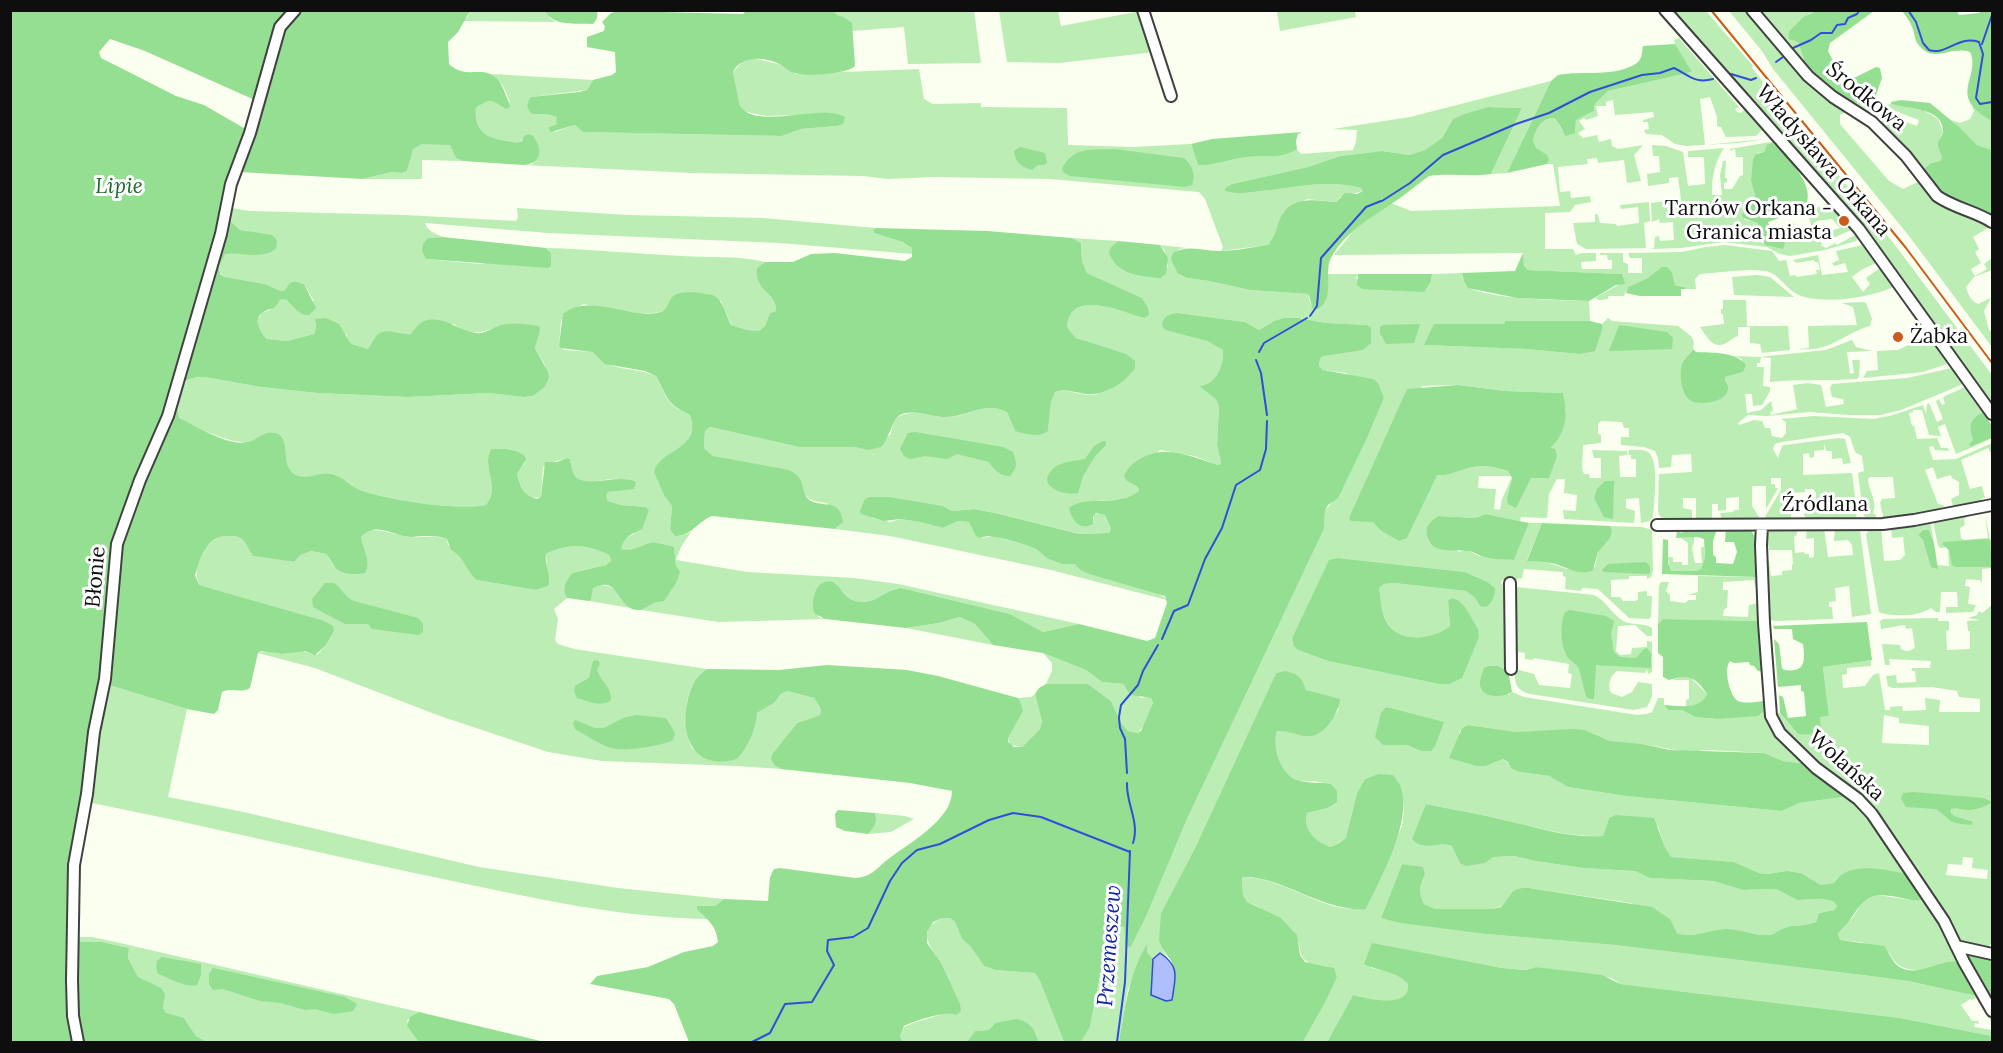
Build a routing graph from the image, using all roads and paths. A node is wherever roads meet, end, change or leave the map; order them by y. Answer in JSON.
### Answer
{"nodes":[{"id":1,"x":295,"y":10,"type":"edge"},
{"id":2,"x":1143,"y":10,"type":"edge"},
{"id":3,"x":1665,"y":10,"type":"edge"},
{"id":4,"x":1752,"y":10,"type":"edge"},
{"id":5,"x":1171,"y":96,"type":"dead end"},
{"id":6,"x":1992,"y":222,"type":"edge"},
{"id":7,"x":1992,"y":414,"type":"edge"},
{"id":8,"x":1992,"y":505,"type":"edge"},
{"id":9,"x":1657,"y":525,"type":"dead end"},
{"id":10,"x":1762,"y":525,"type":"junction"},
{"id":11,"x":1510,"y":584,"type":"dead end"},
{"id":12,"x":1511,"y":669,"type":"dead end"},
{"id":13,"x":1956,"y":946,"type":"junction"},
{"id":14,"x":1992,"y":954,"type":"edge"},
{"id":15,"x":1992,"y":1011,"type":"edge"},
{"id":16,"x":78,"y":1042,"type":"edge"}],
"edges":[{"from":1,"to":16,"type":"street","name":"Błonie"},
{"from":2,"to":5,"type":"street"},
{"from":3,"to":7,"type":"street","name":"Władysława Orkana"},
{"from":4,"to":6,"type":"street","name":"Środkowa"},
{"from":8,"to":10,"type":"street","name":"Źródlana"},
{"from":9,"to":10,"type":"street","name":"Źródlana"},
{"from":10,"to":13,"type":"street","name":"Wolańska"},
{"from":11,"to":12,"type":"street"},
{"from":13,"to":14,"type":"street"},
{"from":13,"to":15,"type":"street","name":"Wolańska"}]}
